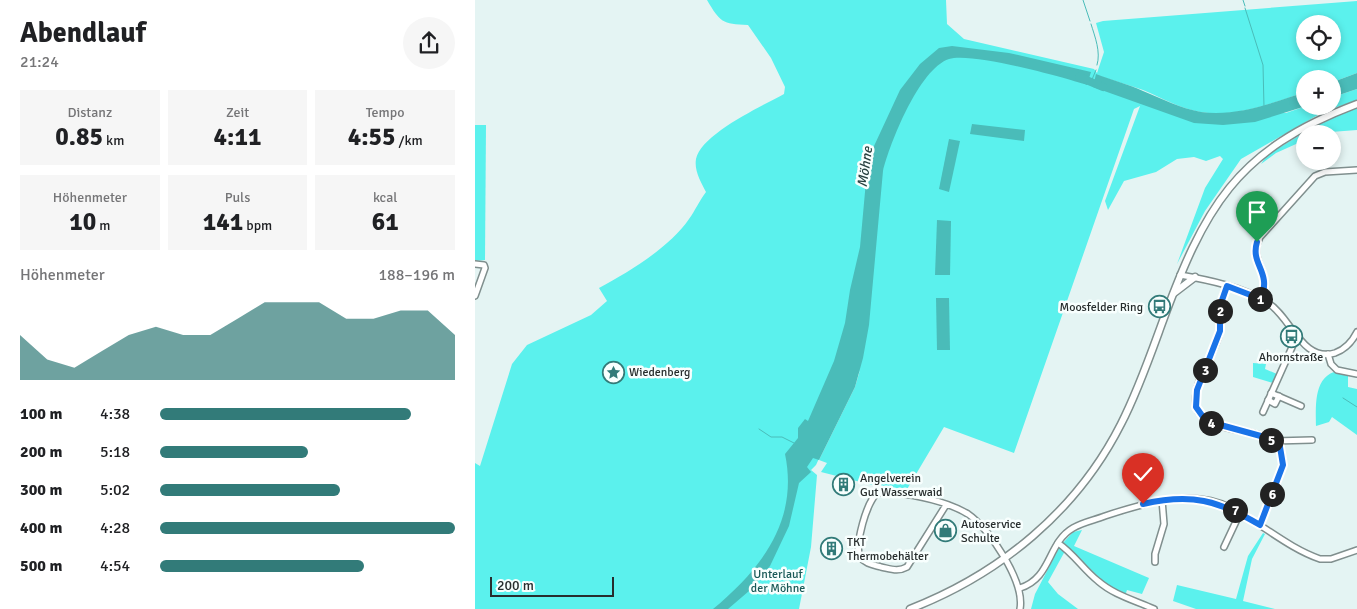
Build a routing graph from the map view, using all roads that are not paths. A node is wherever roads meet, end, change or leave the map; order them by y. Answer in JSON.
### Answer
{"nodes":[{"id":1,"x":1357,"y":104,"type":"edge"},
{"id":2,"x":1357,"y":170,"type":"edge"},
{"id":3,"x":475,"y":264,"type":"edge"},
{"id":4,"x":1180,"y":275,"type":"junction"},
{"id":5,"x":1195,"y":277,"type":"junction"},
{"id":6,"x":1227,"y":286,"type":"junction"},
{"id":7,"x":1173,"y":293,"type":"junction"},
{"id":8,"x":475,"y":296,"type":"edge"},
{"id":9,"x":1261,"y":299,"type":"junction"},
{"id":10,"x":1357,"y":332,"type":"edge"},
{"id":11,"x":1297,"y":336,"type":"junction"},
{"id":12,"x":1328,"y":354,"type":"junction"},
{"id":13,"x":1357,"y":374,"type":"edge"},
{"id":14,"x":1271,"y":393,"type":"junction"},
{"id":15,"x":1279,"y":396,"type":"junction"},
{"id":16,"x":1268,"y":400,"type":"junction"},
{"id":17,"x":1301,"y":406,"type":"dead end"},
{"id":18,"x":1263,"y":412,"type":"dead end"},
{"id":19,"x":1312,"y":440,"type":"dead end"},
{"id":20,"x":1274,"y":441,"type":"junction"},
{"id":21,"x":1163,"y":500,"type":"junction"},
{"id":22,"x":946,"y":505,"type":"junction"},
{"id":23,"x":1240,"y":513,"type":"junction"},
{"id":24,"x":1260,"y":525,"type":"junction"},
{"id":25,"x":1058,"y":543,"type":"junction"},
{"id":26,"x":1224,"y":547,"type":"dead end"},
{"id":27,"x":1357,"y":550,"type":"edge"},
{"id":28,"x":1005,"y":559,"type":"junction"},
{"id":29,"x":1155,"y":562,"type":"dead end"},
{"id":30,"x":1019,"y":588,"type":"junction"},
{"id":31,"x":910,"y":609,"type":"edge"},
{"id":32,"x":1020,"y":609,"type":"edge"},
{"id":33,"x":1154,"y":609,"type":"edge"}],
"edges":[{"from":1,"to":4,"type":"main road"},
{"from":2,"to":9,"type":"street"},
{"from":3,"to":8,"type":"street"},
{"from":4,"to":5,"type":"street"},
{"from":4,"to":7,"type":"main road"},
{"from":5,"to":6,"type":"street"},
{"from":5,"to":7,"type":"main road"},
{"from":6,"to":9,"type":"street"},
{"from":6,"to":20,"type":"street"},
{"from":7,"to":28,"type":"main road"},
{"from":9,"to":11,"type":"street"},
{"from":10,"to":12,"type":"street"},
{"from":11,"to":12,"type":"street"},
{"from":11,"to":14,"type":"street"},
{"from":12,"to":13,"type":"street"},
{"from":14,"to":15,"type":"street"},
{"from":14,"to":16,"type":"street"},
{"from":15,"to":16,"type":"street"},
{"from":15,"to":17,"type":"street"},
{"from":16,"to":18,"type":"street"},
{"from":19,"to":20,"type":"street"},
{"from":20,"to":24,"type":"street"},
{"from":21,"to":23,"type":"street"},
{"from":21,"to":25,"type":"street"},
{"from":21,"to":29,"type":"street"},
{"from":22,"to":22,"type":"street"},
{"from":22,"to":28,"type":"street"},
{"from":23,"to":24,"type":"street"},
{"from":23,"to":26,"type":"street"},
{"from":24,"to":27,"type":"street"},
{"from":25,"to":30,"type":"street"},
{"from":25,"to":33,"type":"street"},
{"from":28,"to":30,"type":"street"},
{"from":28,"to":31,"type":"main road"},
{"from":30,"to":32,"type":"street"}]}
